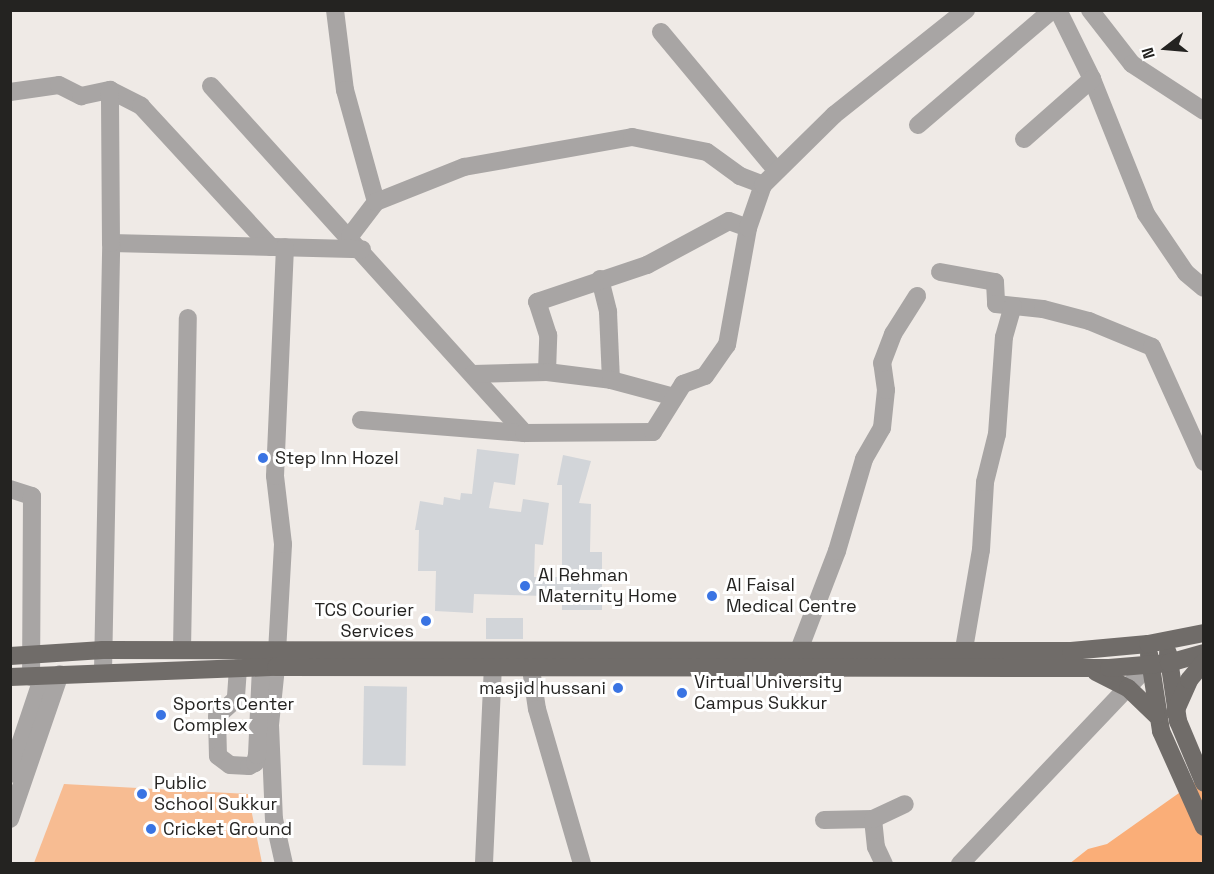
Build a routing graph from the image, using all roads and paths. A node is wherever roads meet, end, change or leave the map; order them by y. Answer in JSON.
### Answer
{"nodes":[{"id":1,"x":335,"y":10,"type":"edge"},
{"id":2,"x":966,"y":10,"type":"edge"},
{"id":3,"x":1090,"y":10,"type":"edge"},
{"id":4,"x":1060,"y":12,"type":"edge"},
{"id":5,"x":661,"y":32,"type":"dead end"},
{"id":6,"x":1092,"y":79,"type":"junction"},
{"id":7,"x":211,"y":86,"type":"dead end"},
{"id":8,"x":110,"y":90,"type":"junction"},
{"id":9,"x":10,"y":92,"type":"edge"},
{"id":10,"x":1203,"y":111,"type":"edge"},
{"id":11,"x":918,"y":125,"type":"dead end"},
{"id":12,"x":1024,"y":139,"type":"dead end"},
{"id":13,"x":775,"y":169,"type":"junction"},
{"id":14,"x":763,"y":185,"type":"junction"},
{"id":15,"x":376,"y":202,"type":"junction"},
{"id":16,"x":748,"y":228,"type":"junction"},
{"id":17,"x":356,"y":242,"type":"junction"},
{"id":18,"x":111,"y":243,"type":"junction"},
{"id":19,"x":278,"y":247,"type":"junction"},
{"id":20,"x":940,"y":272,"type":"dead end"},
{"id":21,"x":600,"y":279,"type":"junction"},
{"id":22,"x":1203,"y":288,"type":"edge"},
{"id":23,"x":917,"y":296,"type":"dead end"},
{"id":24,"x":1013,"y":306,"type":"junction"},
{"id":25,"x":188,"y":318,"type":"dead end"},
{"id":26,"x":547,"y":372,"type":"junction"},
{"id":27,"x":473,"y":374,"type":"junction"},
{"id":28,"x":611,"y":380,"type":"junction"},
{"id":29,"x":674,"y":397,"type":"junction"},
{"id":30,"x":361,"y":420,"type":"dead end"},
{"id":31,"x":524,"y":433,"type":"junction"},
{"id":32,"x":1203,"y":462,"type":"edge"},
{"id":33,"x":10,"y":489,"type":"edge"},
{"id":34,"x":1203,"y":633,"type":"edge"},
{"id":35,"x":1167,"y":642,"type":"junction"},
{"id":36,"x":1148,"y":644,"type":"junction"},
{"id":37,"x":964,"y":649,"type":"junction"},
{"id":38,"x":103,"y":650,"type":"junction"},
{"id":39,"x":182,"y":650,"type":"junction"},
{"id":40,"x":799,"y":650,"type":"junction"},
{"id":41,"x":1203,"y":653,"type":"edge"},
{"id":42,"x":33,"y":655,"type":"junction"},
{"id":43,"x":10,"y":656,"type":"edge"},
{"id":44,"x":271,"y":662,"type":"junction"},
{"id":45,"x":1203,"y":662,"type":"edge"},
{"id":46,"x":1169,"y":663,"type":"junction"},
{"id":47,"x":1149,"y":665,"type":"junction"},
{"id":48,"x":238,"y":668,"type":"junction"},
{"id":49,"x":493,"y":668,"type":"junction"},
{"id":50,"x":531,"y":669,"type":"junction"},
{"id":51,"x":1084,"y":669,"type":"junction"},
{"id":52,"x":791,"y":671,"type":"junction"},
{"id":53,"x":103,"y":672,"type":"junction"},
{"id":54,"x":44,"y":676,"type":"junction"},
{"id":55,"x":10,"y":677,"type":"edge"},
{"id":56,"x":1128,"y":688,"type":"junction"},
{"id":57,"x":1175,"y":711,"type":"junction"},
{"id":58,"x":1156,"y":715,"type":"junction"},
{"id":59,"x":30,"y":740,"type":"junction"},
{"id":60,"x":10,"y":774,"type":"edge"},
{"id":61,"x":1203,"y":783,"type":"edge"},
{"id":62,"x":905,"y":804,"type":"dead end"},
{"id":63,"x":10,"y":819,"type":"edge"},
{"id":64,"x":873,"y":819,"type":"junction"},
{"id":65,"x":824,"y":820,"type":"dead end"},
{"id":66,"x":1203,"y":827,"type":"edge"},
{"id":67,"x":484,"y":863,"type":"edge"},
{"id":68,"x":284,"y":864,"type":"edge"},
{"id":69,"x":582,"y":864,"type":"edge"},
{"id":70,"x":884,"y":864,"type":"edge"},
{"id":71,"x":960,"y":864,"type":"edge"}],
"edges":[{"from":1,"to":15,"type":"street"},
{"from":2,"to":13,"type":"street"},
{"from":3,"to":10,"type":"street"},
{"from":4,"to":6,"type":"street"},
{"from":4,"to":11,"type":"street"},
{"from":5,"to":13,"type":"street"},
{"from":6,"to":12,"type":"street"},
{"from":6,"to":22,"type":"street"},
{"from":7,"to":17,"type":"street"},
{"from":8,"to":9,"type":"street"},
{"from":8,"to":18,"type":"street"},
{"from":8,"to":19,"type":"street"},
{"from":13,"to":14,"type":"street"},
{"from":14,"to":15,"type":"street"},
{"from":14,"to":16,"type":"street"},
{"from":15,"to":17,"type":"street"},
{"from":16,"to":21,"type":"street"},
{"from":16,"to":29,"type":"street"},
{"from":17,"to":19,"type":"street"},
{"from":17,"to":27,"type":"street"},
{"from":18,"to":19,"type":"street"},
{"from":18,"to":38,"type":"street"},
{"from":19,"to":44,"type":"street"},
{"from":20,"to":24,"type":"street"},
{"from":21,"to":26,"type":"street"},
{"from":21,"to":28,"type":"street"},
{"from":23,"to":40,"type":"street"},
{"from":24,"to":32,"type":"street"},
{"from":24,"to":37,"type":"street"},
{"from":25,"to":39,"type":"street"},
{"from":26,"to":27,"type":"street"},
{"from":26,"to":28,"type":"street"},
{"from":27,"to":31,"type":"street"},
{"from":28,"to":29,"type":"street"},
{"from":29,"to":31,"type":"street"},
{"from":30,"to":31,"type":"street"},
{"from":33,"to":42,"type":"street"},
{"from":34,"to":35,"type":"main road"},
{"from":35,"to":36,"type":"main road"},
{"from":35,"to":46,"type":"main road"},
{"from":36,"to":37,"type":"main road"},
{"from":36,"to":47,"type":"main road"},
{"from":37,"to":40,"type":"main road"},
{"from":38,"to":39,"type":"main road"},
{"from":38,"to":42,"type":"main road"},
{"from":38,"to":53,"type":"street"},
{"from":39,"to":44,"type":"main road"},
{"from":40,"to":44,"type":"main road"},
{"from":40,"to":52,"type":"street"},
{"from":41,"to":46,"type":"main road"},
{"from":42,"to":43,"type":"main road"},
{"from":42,"to":54,"type":"street"},
{"from":44,"to":48,"type":"main road"},
{"from":44,"to":48,"type":"street"},
{"from":44,"to":49,"type":"main road"},
{"from":44,"to":68,"type":"street"},
{"from":45,"to":57,"type":"main road"},
{"from":46,"to":47,"type":"main road"},
{"from":46,"to":57,"type":"main road"},
{"from":47,"to":51,"type":"main road"},
{"from":47,"to":56,"type":"street"},
{"from":47,"to":58,"type":"main road"},
{"from":48,"to":53,"type":"main road"},
{"from":49,"to":50,"type":"main road"},
{"from":49,"to":67,"type":"street"},
{"from":50,"to":52,"type":"main road"},
{"from":50,"to":69,"type":"street"},
{"from":51,"to":52,"type":"main road"},
{"from":51,"to":56,"type":"main road"},
{"from":53,"to":54,"type":"main road"},
{"from":54,"to":55,"type":"main road"},
{"from":54,"to":59,"type":"street"},
{"from":56,"to":58,"type":"main road"},
{"from":56,"to":71,"type":"street"},
{"from":57,"to":61,"type":"main road"},
{"from":58,"to":66,"type":"main road"},
{"from":59,"to":60,"type":"street"},
{"from":59,"to":63,"type":"street"},
{"from":62,"to":64,"type":"street"},
{"from":64,"to":65,"type":"street"},
{"from":64,"to":70,"type":"street"}]}
